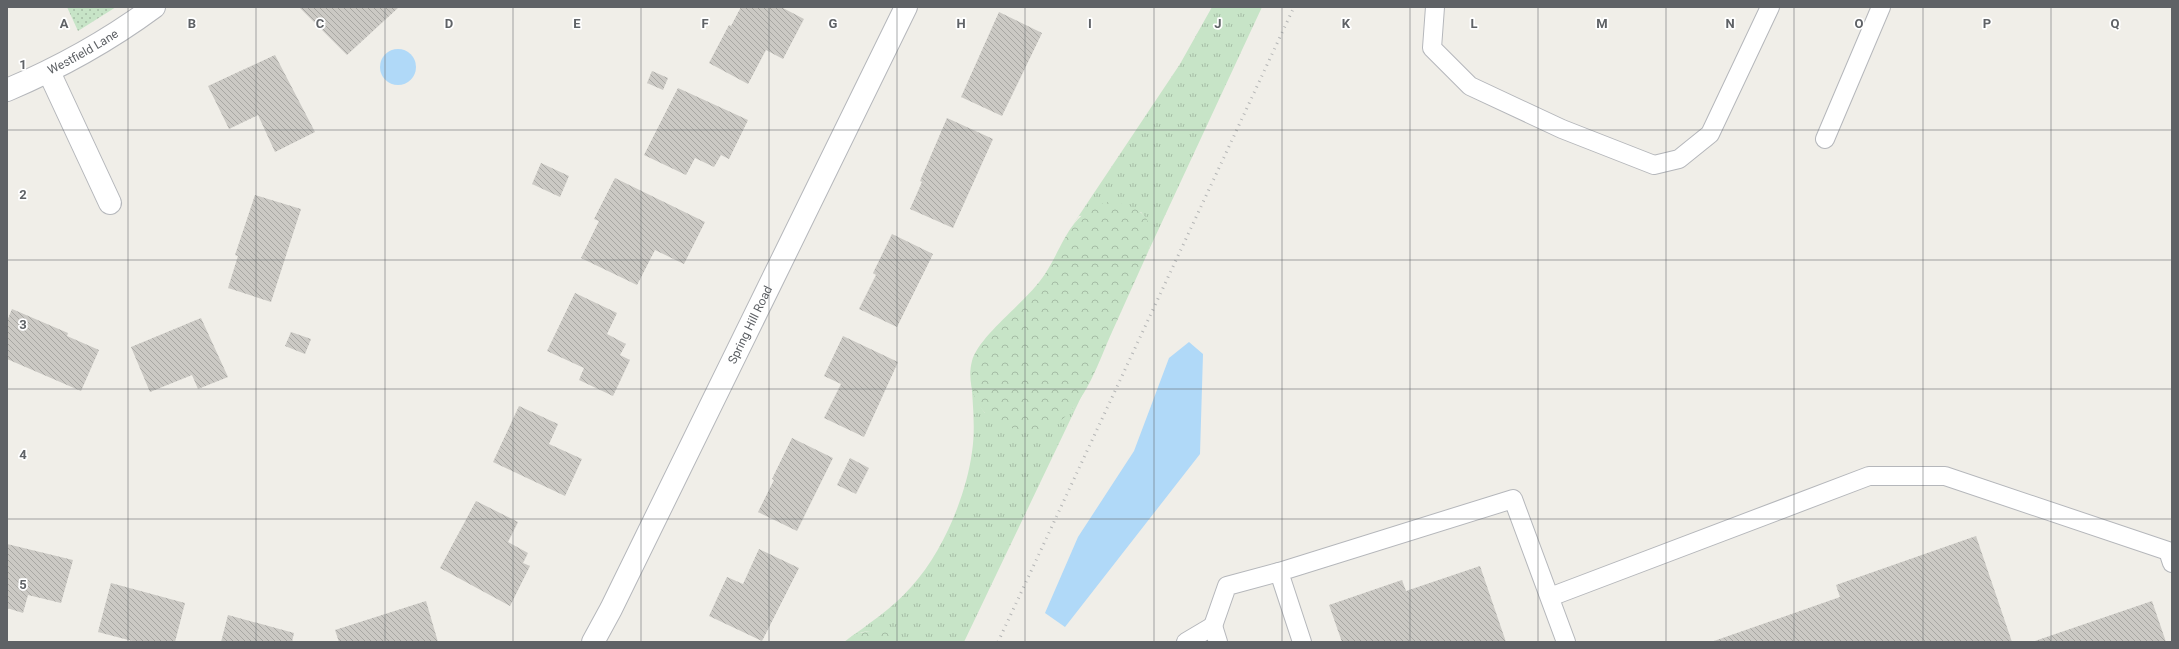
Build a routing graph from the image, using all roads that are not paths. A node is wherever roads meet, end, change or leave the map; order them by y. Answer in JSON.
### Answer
{"nodes":[{"id":1,"x":154,"y":7,"type":"edge"},
{"id":2,"x":906,"y":7,"type":"edge"},
{"id":3,"x":1435,"y":7,"type":"edge"},
{"id":4,"x":1770,"y":7,"type":"edge"},
{"id":5,"x":1881,"y":7,"type":"edge"},
{"id":6,"x":49,"y":72,"type":"junction"},
{"id":7,"x":7,"y":90,"type":"edge"},
{"id":8,"x":1824,"y":139,"type":"dead end"},
{"id":9,"x":110,"y":203,"type":"dead end"},
{"id":10,"x":2172,"y":563,"type":"edge"},
{"id":11,"x":1279,"y":572,"type":"junction"},
{"id":12,"x":1550,"y":597,"type":"junction"},
{"id":13,"x":1216,"y":634,"type":"edge"},
{"id":14,"x":593,"y":642,"type":"edge"},
{"id":15,"x":1186,"y":642,"type":"edge"},
{"id":16,"x":1302,"y":642,"type":"edge"},
{"id":17,"x":1566,"y":642,"type":"edge"}],
"edges":[{"from":1,"to":6,"type":"street","name":"Westfield Lane"},
{"from":2,"to":14,"type":"street","name":"Spring Hill Road"},
{"from":3,"to":4,"type":"lane"},
{"from":5,"to":8,"type":"lane"},
{"from":6,"to":7,"type":"street","name":"Westfield Lane"},
{"from":6,"to":9,"type":"street"},
{"from":10,"to":12,"type":"lane"},
{"from":11,"to":12,"type":"lane"},
{"from":11,"to":13,"type":"lane"},
{"from":11,"to":16,"type":"lane"},
{"from":12,"to":17,"type":"lane"},
{"from":13,"to":15,"type":"lane"}]}
